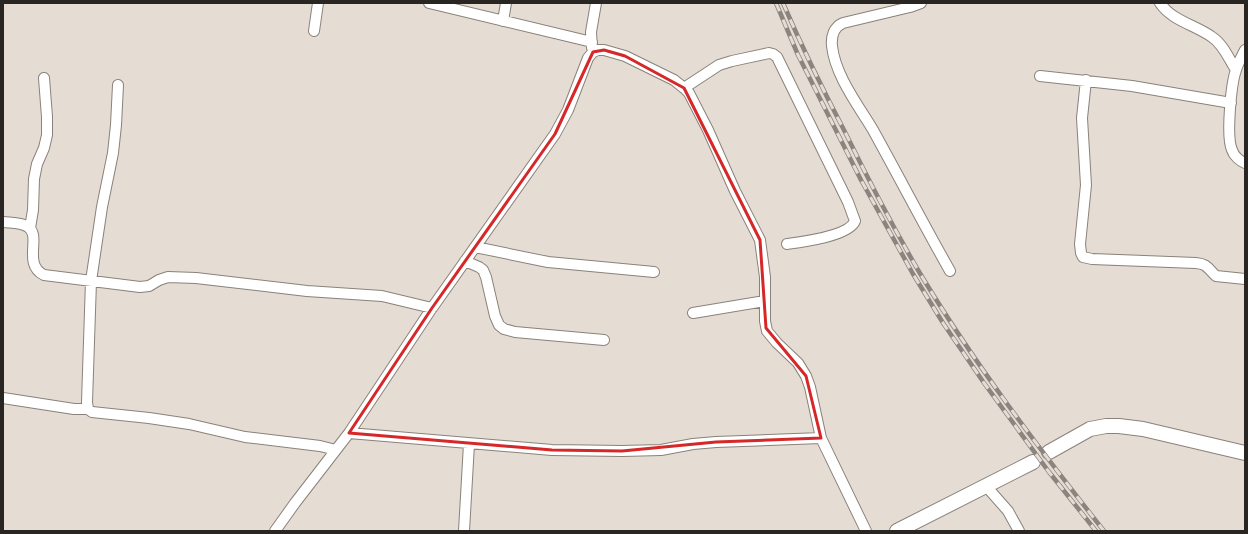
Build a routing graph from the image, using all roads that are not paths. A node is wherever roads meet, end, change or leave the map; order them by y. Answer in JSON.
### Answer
{"nodes":[{"id":1,"x":318,"y":3,"type":"edge"},
{"id":2,"x":429,"y":3,"type":"edge"},
{"id":3,"x":506,"y":3,"type":"edge"},
{"id":4,"x":596,"y":3,"type":"edge"},
{"id":5,"x":920,"y":3,"type":"edge"},
{"id":6,"x":1160,"y":3,"type":"edge"},
{"id":7,"x":503,"y":21,"type":"junction"},
{"id":8,"x":314,"y":31,"type":"dead end"},
{"id":9,"x":592,"y":47,"type":"junction"},
{"id":10,"x":1245,"y":50,"type":"edge"},
{"id":11,"x":1236,"y":70,"type":"junction"},
{"id":12,"x":1040,"y":76,"type":"dead end"},
{"id":13,"x":44,"y":78,"type":"dead end"},
{"id":14,"x":1086,"y":80,"type":"junction"},
{"id":15,"x":118,"y":84,"type":"dead end"},
{"id":16,"x":684,"y":88,"type":"junction"},
{"id":17,"x":1231,"y":104,"type":"junction"},
{"id":18,"x":1245,"y":163,"type":"edge"},
{"id":19,"x":3,"y":222,"type":"edge"},
{"id":20,"x":30,"y":228,"type":"junction"},
{"id":21,"x":787,"y":244,"type":"dead end"},
{"id":22,"x":475,"y":247,"type":"junction"},
{"id":23,"x":465,"y":261,"type":"junction"},
{"id":24,"x":950,"y":271,"type":"dead end"},
{"id":25,"x":654,"y":272,"type":"dead end"},
{"id":26,"x":1245,"y":279,"type":"edge"},
{"id":27,"x":91,"y":281,"type":"junction"},
{"id":28,"x":765,"y":300,"type":"junction"},
{"id":29,"x":432,"y":308,"type":"junction"},
{"id":30,"x":694,"y":313,"type":"dead end"},
{"id":31,"x":604,"y":340,"type":"dead end"},
{"id":32,"x":3,"y":398,"type":"edge"},
{"id":33,"x":88,"y":409,"type":"junction"},
{"id":34,"x":349,"y":433,"type":"junction"},
{"id":35,"x":821,"y":438,"type":"junction"},
{"id":36,"x":469,"y":444,"type":"junction"},
{"id":37,"x":336,"y":450,"type":"junction"},
{"id":38,"x":1049,"y":452,"type":"dead end"},
{"id":39,"x":1245,"y":453,"type":"edge"},
{"id":40,"x":1033,"y":462,"type":"dead end"},
{"id":41,"x":986,"y":486,"type":"junction"},
{"id":42,"x":1017,"y":530,"type":"edge"},
{"id":43,"x":276,"y":531,"type":"edge"},
{"id":44,"x":464,"y":531,"type":"edge"},
{"id":45,"x":866,"y":531,"type":"edge"},
{"id":46,"x":897,"y":531,"type":"edge"}],
"edges":[{"from":1,"to":8,"type":"street"},
{"from":2,"to":7,"type":"street"},
{"from":3,"to":7,"type":"street"},
{"from":4,"to":9,"type":"street"},
{"from":5,"to":24,"type":"street"},
{"from":6,"to":11,"type":"street"},
{"from":7,"to":9,"type":"street"},
{"from":9,"to":16,"type":"street"},
{"from":9,"to":22,"type":"street"},
{"from":10,"to":11,"type":"street"},
{"from":11,"to":17,"type":"street"},
{"from":12,"to":14,"type":"street"},
{"from":13,"to":20,"type":"street"},
{"from":14,"to":17,"type":"street"},
{"from":14,"to":26,"type":"street"},
{"from":15,"to":27,"type":"street"},
{"from":16,"to":21,"type":"street"},
{"from":16,"to":28,"type":"street"},
{"from":17,"to":18,"type":"street"},
{"from":19,"to":20,"type":"street"},
{"from":20,"to":27,"type":"street"},
{"from":22,"to":23,"type":"street"},
{"from":22,"to":25,"type":"street"},
{"from":23,"to":29,"type":"street"},
{"from":23,"to":31,"type":"street"},
{"from":27,"to":29,"type":"street"},
{"from":27,"to":33,"type":"street"},
{"from":28,"to":30,"type":"street"},
{"from":28,"to":35,"type":"street"},
{"from":29,"to":34,"type":"street"},
{"from":32,"to":33,"type":"street"},
{"from":33,"to":37,"type":"street"},
{"from":34,"to":36,"type":"street"},
{"from":34,"to":37,"type":"street"},
{"from":35,"to":36,"type":"street"},
{"from":35,"to":45,"type":"street"},
{"from":36,"to":44,"type":"street"},
{"from":37,"to":43,"type":"street"},
{"from":38,"to":39,"type":"street"},
{"from":40,"to":41,"type":"street"},
{"from":41,"to":42,"type":"street"},
{"from":41,"to":46,"type":"street"}]}
